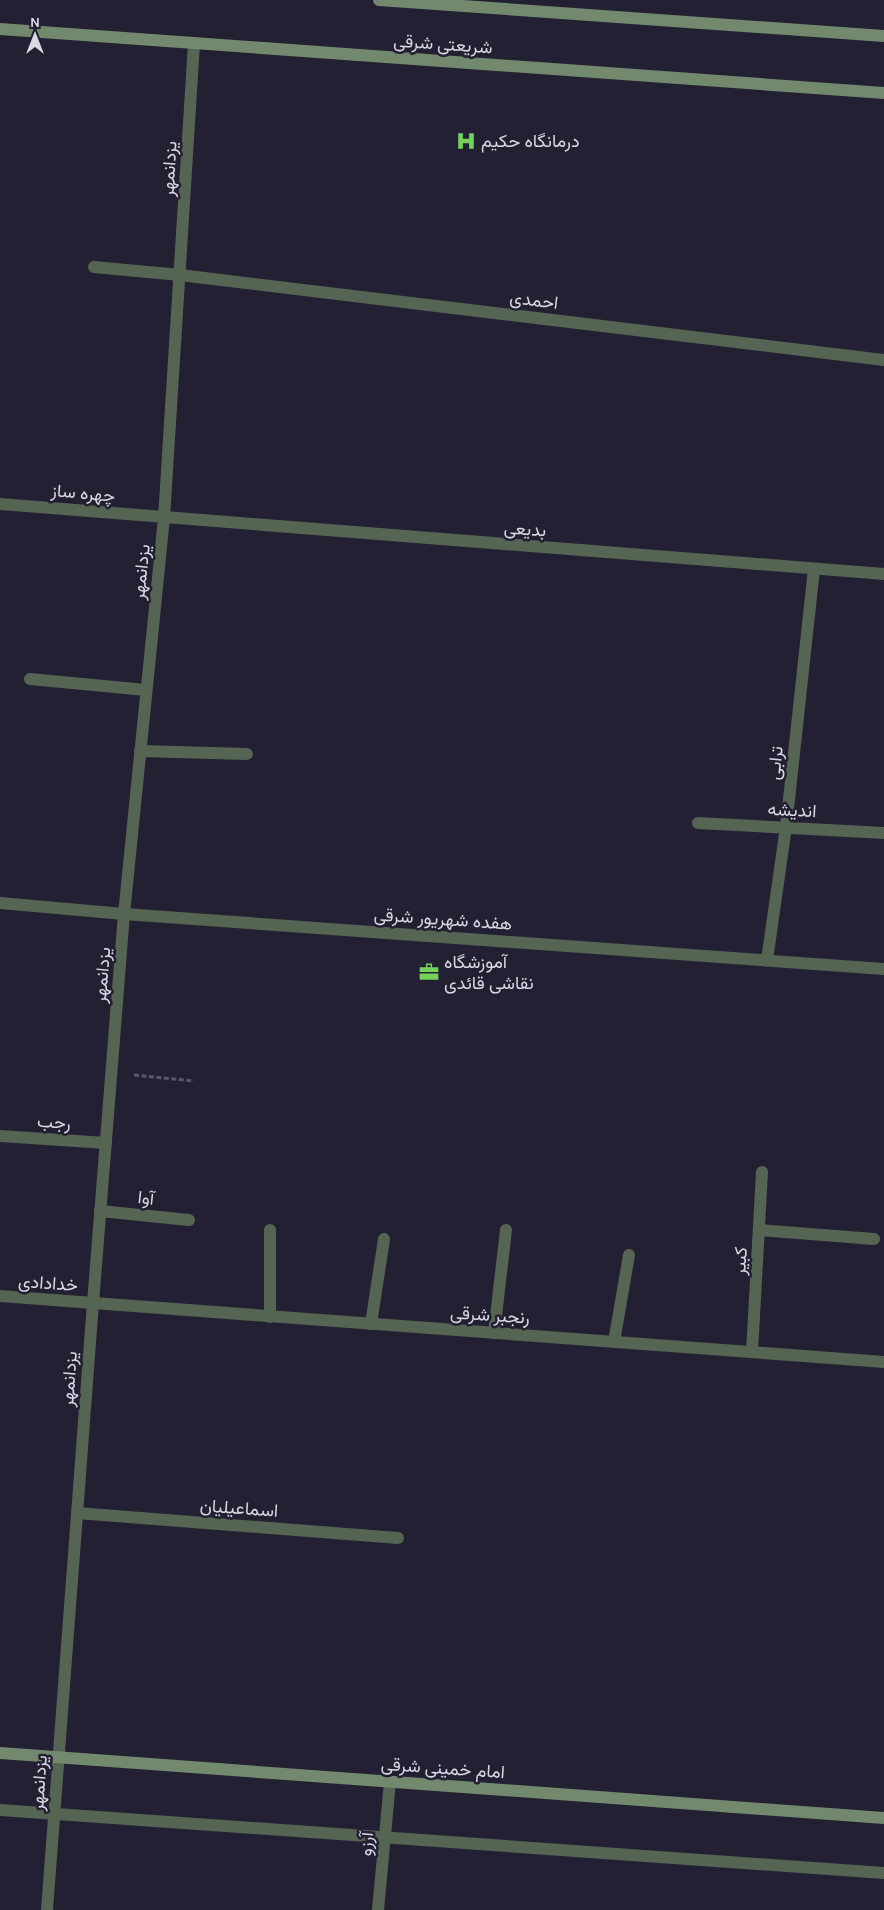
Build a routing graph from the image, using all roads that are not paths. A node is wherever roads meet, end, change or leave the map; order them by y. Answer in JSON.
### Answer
{"nodes":[{"id":1,"x":379,"y":0,"type":"edge"},
{"id":2,"x":383,"y":0,"type":"edge"},
{"id":3,"x":0,"y":29,"type":"edge"},
{"id":4,"x":884,"y":36,"type":"edge"},
{"id":5,"x":194,"y":44,"type":"junction"},
{"id":6,"x":884,"y":93,"type":"edge"},
{"id":7,"x":94,"y":266,"type":"dead end"},
{"id":8,"x":180,"y":275,"type":"junction"},
{"id":9,"x":884,"y":360,"type":"edge"},
{"id":10,"x":0,"y":504,"type":"edge"},
{"id":11,"x":164,"y":518,"type":"junction"},
{"id":12,"x":814,"y":569,"type":"junction"},
{"id":13,"x":884,"y":574,"type":"edge"},
{"id":14,"x":30,"y":679,"type":"dead end"},
{"id":15,"x":146,"y":690,"type":"junction"},
{"id":16,"x":140,"y":751,"type":"junction"},
{"id":17,"x":247,"y":754,"type":"dead end"},
{"id":18,"x":698,"y":823,"type":"dead end"},
{"id":19,"x":786,"y":827,"type":"junction"},
{"id":20,"x":884,"y":833,"type":"edge"},
{"id":21,"x":0,"y":903,"type":"edge"},
{"id":22,"x":124,"y":914,"type":"junction"},
{"id":23,"x":768,"y":960,"type":"junction"},
{"id":24,"x":884,"y":969,"type":"edge"},
{"id":25,"x":0,"y":1136,"type":"edge"},
{"id":26,"x":106,"y":1143,"type":"junction"},
{"id":27,"x":762,"y":1172,"type":"dead end"},
{"id":28,"x":100,"y":1211,"type":"junction"},
{"id":29,"x":189,"y":1220,"type":"dead end"},
{"id":30,"x":270,"y":1230,"type":"dead end"},
{"id":31,"x":506,"y":1230,"type":"dead end"},
{"id":32,"x":760,"y":1230,"type":"junction"},
{"id":33,"x":384,"y":1239,"type":"dead end"},
{"id":34,"x":874,"y":1239,"type":"dead end"},
{"id":35,"x":629,"y":1255,"type":"dead end"},
{"id":36,"x":0,"y":1296,"type":"edge"},
{"id":37,"x":93,"y":1304,"type":"junction"},
{"id":38,"x":270,"y":1317,"type":"junction"},
{"id":39,"x":371,"y":1324,"type":"junction"},
{"id":40,"x":494,"y":1333,"type":"junction"},
{"id":41,"x":614,"y":1342,"type":"junction"},
{"id":42,"x":752,"y":1352,"type":"junction"},
{"id":43,"x":884,"y":1362,"type":"edge"},
{"id":44,"x":77,"y":1513,"type":"junction"},
{"id":45,"x":398,"y":1538,"type":"dead end"},
{"id":46,"x":0,"y":1753,"type":"edge"},
{"id":47,"x":59,"y":1757,"type":"junction"},
{"id":48,"x":390,"y":1782,"type":"junction"},
{"id":49,"x":0,"y":1810,"type":"edge"},
{"id":50,"x":54,"y":1814,"type":"junction"},
{"id":51,"x":884,"y":1818,"type":"edge"},
{"id":52,"x":385,"y":1836,"type":"junction"},
{"id":53,"x":884,"y":1873,"type":"edge"},
{"id":54,"x":47,"y":1910,"type":"edge"},
{"id":55,"x":378,"y":1910,"type":"edge"}],
"edges":[{"from":1,"to":2,"type":"main road"},
{"from":2,"to":4,"type":"main road"},
{"from":3,"to":5,"type":"main road","name":"شریعتی شرقی"},
{"from":5,"to":6,"type":"main road","name":"شریعتی شرقی"},
{"from":5,"to":8,"type":"street","name":"یزدانمهر"},
{"from":7,"to":8,"type":"street","name":"احمدی"},
{"from":8,"to":9,"type":"street","name":"احمدی"},
{"from":8,"to":11,"type":"street","name":"یزدانمهر"},
{"from":10,"to":11,"type":"street","name":"چهره ساز"},
{"from":11,"to":12,"type":"street","name":"بدیعی"},
{"from":11,"to":15,"type":"street","name":"یزدانمهر"},
{"from":12,"to":13,"type":"street","name":"بدیعی"},
{"from":12,"to":19,"type":"street","name":"ترابی"},
{"from":14,"to":15,"type":"street"},
{"from":15,"to":16,"type":"street","name":"یزدانمهر"},
{"from":16,"to":17,"type":"street"},
{"from":16,"to":22,"type":"street","name":"یزدانمهر"},
{"from":18,"to":19,"type":"street","name":"اندیشه"},
{"from":19,"to":20,"type":"street","name":"اندیشه"},
{"from":19,"to":23,"type":"street","name":"ترابی"},
{"from":21,"to":22,"type":"street","name":"هفده شهریور شرقی"},
{"from":22,"to":23,"type":"street","name":"هفده شهریور شرقی"},
{"from":22,"to":26,"type":"street","name":"یزدانمهر"},
{"from":23,"to":24,"type":"street","name":"هفده شهریور شرقی"},
{"from":25,"to":26,"type":"street","name":"رجب"},
{"from":26,"to":28,"type":"street","name":"یزدانمهر"},
{"from":27,"to":32,"type":"street","name":"کبیر"},
{"from":28,"to":29,"type":"street","name":"آوا"},
{"from":28,"to":37,"type":"street","name":"یزدانمهر"},
{"from":30,"to":38,"type":"street"},
{"from":31,"to":40,"type":"street"},
{"from":32,"to":34,"type":"street"},
{"from":32,"to":42,"type":"street","name":"کبیر"},
{"from":33,"to":39,"type":"street"},
{"from":35,"to":41,"type":"street"},
{"from":36,"to":37,"type":"street","name":"خدادادی"},
{"from":37,"to":38,"type":"street","name":"رنجبر شرقی"},
{"from":37,"to":44,"type":"street","name":"یزدانمهر"},
{"from":38,"to":39,"type":"street","name":"رنجبر شرقی"},
{"from":39,"to":40,"type":"street","name":"رنجبر شرقی"},
{"from":40,"to":41,"type":"street","name":"رنجبر شرقی"},
{"from":41,"to":42,"type":"street","name":"رنجبر شرقی"},
{"from":42,"to":43,"type":"street","name":"رنجبر شرقی"},
{"from":44,"to":45,"type":"street","name":"اسماعیلیان"},
{"from":44,"to":47,"type":"street","name":"یزدانمهر"},
{"from":46,"to":47,"type":"main road","name":"امام خمینی شرقی"},
{"from":47,"to":48,"type":"main road","name":"امام خمینی شرقی"},
{"from":47,"to":50,"type":"street","name":"یزدانمهر"},
{"from":48,"to":51,"type":"main road","name":"امام خمینی شرقی"},
{"from":48,"to":52,"type":"street","name":"آرزو"},
{"from":49,"to":50,"type":"street"},
{"from":50,"to":52,"type":"street"},
{"from":50,"to":54,"type":"street","name":"یزدانمهر"},
{"from":52,"to":53,"type":"street"},
{"from":52,"to":55,"type":"street","name":"آرزو"}]}
